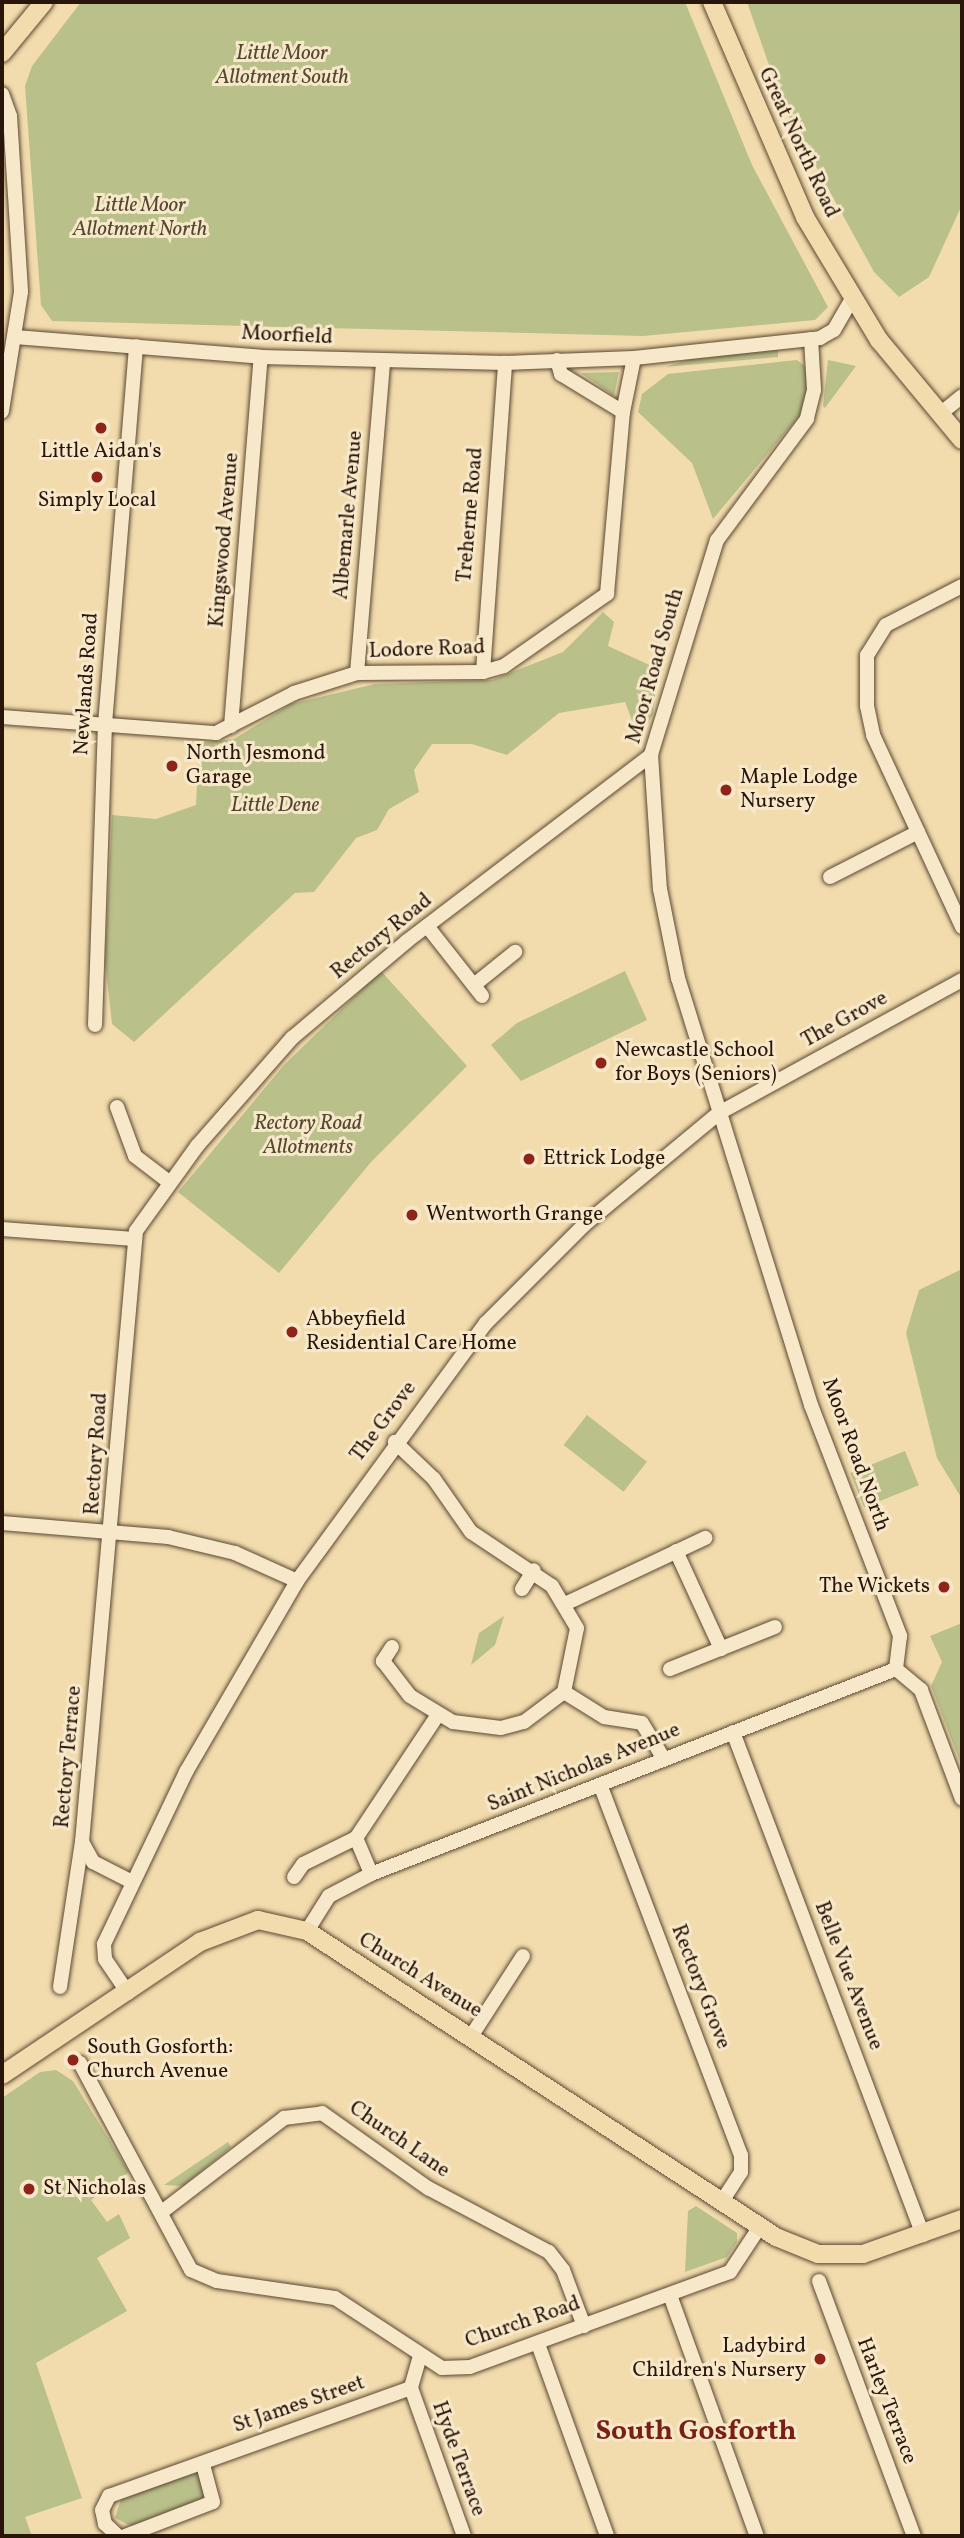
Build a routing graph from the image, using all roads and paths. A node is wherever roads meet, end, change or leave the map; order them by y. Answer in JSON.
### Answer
{"nodes":[{"id":1,"x":44,"y":2,"type":"edge"},
{"id":2,"x":712,"y":2,"type":"edge"},
{"id":3,"x":2,"y":53,"type":"edge"},
{"id":4,"x":2,"y":94,"type":"edge"},
{"id":5,"x":852,"y":299,"type":"junction"},
{"id":6,"x":811,"y":340,"type":"junction"},
{"id":7,"x":10,"y":344,"type":"edge"},
{"id":8,"x":136,"y":346,"type":"junction"},
{"id":9,"x":261,"y":357,"type":"junction"},
{"id":10,"x":634,"y":358,"type":"junction"},
{"id":11,"x":557,"y":360,"type":"junction"},
{"id":12,"x":383,"y":361,"type":"junction"},
{"id":13,"x":505,"y":363,"type":"junction"},
{"id":14,"x":962,"y":396,"type":"edge"},
{"id":15,"x":2,"y":411,"type":"edge"},
{"id":16,"x":623,"y":412,"type":"junction"},
{"id":17,"x":940,"y":414,"type":"junction"},
{"id":18,"x":962,"y":440,"type":"edge"},
{"id":19,"x":962,"y":586,"type":"edge"},
{"id":20,"x":483,"y":672,"type":"junction"},
{"id":21,"x":357,"y":674,"type":"junction"},
{"id":22,"x":2,"y":717,"type":"edge"},
{"id":23,"x":104,"y":724,"type":"junction"},
{"id":24,"x":231,"y":726,"type":"junction"},
{"id":25,"x":651,"y":755,"type":"junction"},
{"id":26,"x":918,"y":832,"type":"junction"},
{"id":27,"x":830,"y":877,"type":"dead end"},
{"id":28,"x":427,"y":926,"type":"junction"},
{"id":29,"x":962,"y":927,"type":"edge"},
{"id":30,"x":515,"y":952,"type":"dead end"},
{"id":31,"x":962,"y":980,"type":"edge"},
{"id":32,"x":95,"y":1025,"type":"dead end"},
{"id":33,"x":117,"y":1107,"type":"dead end"},
{"id":34,"x":719,"y":1113,"type":"junction"},
{"id":35,"x":169,"y":1182,"type":"junction"},
{"id":36,"x":2,"y":1229,"type":"edge"},
{"id":37,"x":134,"y":1240,"type":"junction"},
{"id":38,"x":395,"y":1442,"type":"junction"},
{"id":39,"x":2,"y":1523,"type":"edge"},
{"id":40,"x":112,"y":1530,"type":"junction"},
{"id":41,"x":705,"y":1538,"type":"dead end"},
{"id":42,"x":676,"y":1551,"type":"junction"},
{"id":43,"x":534,"y":1570,"type":"junction"},
{"id":44,"x":297,"y":1581,"type":"junction"},
{"id":45,"x":522,"y":1589,"type":"dead end"},
{"id":46,"x":567,"y":1603,"type":"junction"},
{"id":47,"x":775,"y":1627,"type":"dead end"},
{"id":48,"x":391,"y":1647,"type":"dead end"},
{"id":49,"x":721,"y":1648,"type":"junction"},
{"id":50,"x":670,"y":1669,"type":"dead end"},
{"id":51,"x":896,"y":1669,"type":"junction"},
{"id":52,"x":564,"y":1692,"type":"junction"},
{"id":53,"x":437,"y":1716,"type":"junction"},
{"id":54,"x":733,"y":1732,"type":"junction"},
{"id":55,"x":664,"y":1759,"type":"junction"},
{"id":56,"x":601,"y":1787,"type":"junction"},
{"id":57,"x":962,"y":1799,"type":"edge"},
{"id":58,"x":356,"y":1838,"type":"junction"},
{"id":59,"x":82,"y":1842,"type":"junction"},
{"id":60,"x":371,"y":1874,"type":"junction"},
{"id":61,"x":293,"y":1877,"type":"dead end"},
{"id":62,"x":132,"y":1882,"type":"junction"},
{"id":63,"x":307,"y":1931,"type":"junction"},
{"id":64,"x":523,"y":1956,"type":"dead end"},
{"id":65,"x":60,"y":1987,"type":"dead end"},
{"id":66,"x":128,"y":1993,"type":"junction"},
{"id":67,"x":472,"y":2035,"type":"junction"},
{"id":68,"x":80,"y":2063,"type":"dead end"},
{"id":69,"x":2,"y":2075,"type":"edge"},
{"id":70,"x":722,"y":2201,"type":"junction"},
{"id":71,"x":163,"y":2211,"type":"junction"},
{"id":72,"x":962,"y":2219,"type":"edge"},
{"id":73,"x":759,"y":2228,"type":"junction"},
{"id":74,"x":923,"y":2235,"type":"junction"},
{"id":75,"x":819,"y":2281,"type":"dead end"},
{"id":76,"x":670,"y":2295,"type":"junction"},
{"id":77,"x":584,"y":2326,"type":"junction"},
{"id":78,"x":538,"y":2344,"type":"junction"},
{"id":79,"x":420,"y":2356,"type":"junction"},
{"id":80,"x":411,"y":2388,"type":"junction"},
{"id":81,"x":203,"y":2465,"type":"junction"},
{"id":82,"x":118,"y":2536,"type":"edge"},
{"id":83,"x":125,"y":2536,"type":"edge"},
{"id":84,"x":464,"y":2536,"type":"edge"},
{"id":85,"x":607,"y":2536,"type":"edge"},
{"id":86,"x":757,"y":2536,"type":"edge"},
{"id":87,"x":914,"y":2536,"type":"edge"}],
"edges":[{"from":1,"to":3,"type":"main road"},
{"from":2,"to":5,"type":"main road","name":"Great North Road"},
{"from":4,"to":7,"type":"street"},
{"from":5,"to":6,"type":"street","name":"Moorfield"},
{"from":5,"to":17,"type":"main road","name":"Great North Road"},
{"from":6,"to":10,"type":"street","name":"Moorfield"},
{"from":6,"to":25,"type":"street","name":"Moor Road South"},
{"from":7,"to":8,"type":"street","name":"Moorfield"},
{"from":7,"to":15,"type":"street"},
{"from":8,"to":9,"type":"street","name":"Moorfield"},
{"from":8,"to":23,"type":"street","name":"Newlands Road"},
{"from":9,"to":12,"type":"street","name":"Moorfield"},
{"from":9,"to":24,"type":"street","name":"Kingswood Avenue"},
{"from":10,"to":11,"type":"street","name":"Moorfield"},
{"from":10,"to":16,"type":"street","name":"Lodore Road"},
{"from":11,"to":13,"type":"street","name":"Moorfield"},
{"from":11,"to":16,"type":"street"},
{"from":12,"to":13,"type":"street","name":"Moorfield"},
{"from":12,"to":21,"type":"street","name":"Albemarle Avenue"},
{"from":13,"to":20,"type":"street","name":"Treherne Road"},
{"from":14,"to":17,"type":"street"},
{"from":16,"to":20,"type":"street","name":"Lodore Road"},
{"from":17,"to":18,"type":"main road","name":"Great North Road"},
{"from":19,"to":26,"type":"street"},
{"from":20,"to":21,"type":"street","name":"Lodore Road"},
{"from":21,"to":24,"type":"street","name":"Lodore Road"},
{"from":22,"to":23,"type":"street","name":"Lodore Road"},
{"from":23,"to":24,"type":"street","name":"Lodore Road"},
{"from":23,"to":32,"type":"street","name":"Newlands Road"},
{"from":25,"to":28,"type":"street","name":"Rectory Road"},
{"from":25,"to":34,"type":"street","name":"Moor Road South"},
{"from":26,"to":27,"type":"street"},
{"from":26,"to":29,"type":"street"},
{"from":28,"to":30,"type":"street"},
{"from":28,"to":35,"type":"street","name":"Rectory Road"},
{"from":31,"to":34,"type":"street","name":"The Grove"},
{"from":33,"to":35,"type":"street"},
{"from":34,"to":38,"type":"street","name":"The Grove"},
{"from":34,"to":51,"type":"street","name":"Moor Road North"},
{"from":35,"to":37,"type":"street","name":"Rectory Road"},
{"from":36,"to":37,"type":"street"},
{"from":37,"to":40,"type":"street","name":"Rectory Road"},
{"from":38,"to":43,"type":"street"},
{"from":38,"to":44,"type":"street","name":"The Grove"},
{"from":39,"to":40,"type":"street"},
{"from":40,"to":44,"type":"street"},
{"from":40,"to":59,"type":"street","name":"Rectory Terrace"},
{"from":41,"to":42,"type":"street"},
{"from":42,"to":46,"type":"street"},
{"from":42,"to":49,"type":"street"},
{"from":43,"to":45,"type":"street"},
{"from":43,"to":46,"type":"street"},
{"from":44,"to":62,"type":"street","name":"The Grove"},
{"from":46,"to":52,"type":"street"},
{"from":47,"to":49,"type":"street"},
{"from":48,"to":53,"type":"street"},
{"from":49,"to":50,"type":"street"},
{"from":51,"to":54,"type":"street","name":"Saint Nicholas Avenue"},
{"from":51,"to":57,"type":"street"},
{"from":52,"to":53,"type":"street"},
{"from":52,"to":55,"type":"street"},
{"from":53,"to":58,"type":"street"},
{"from":54,"to":55,"type":"street","name":"Saint Nicholas Avenue"},
{"from":54,"to":74,"type":"street","name":"Belle Vue Avenue"},
{"from":55,"to":56,"type":"street","name":"Saint Nicholas Avenue"},
{"from":56,"to":60,"type":"street","name":"Saint Nicholas Avenue"},
{"from":56,"to":70,"type":"street","name":"Rectory Grove"},
{"from":58,"to":60,"type":"street"},
{"from":58,"to":61,"type":"street"},
{"from":59,"to":62,"type":"street"},
{"from":59,"to":65,"type":"street","name":"Rectory Terrace"},
{"from":60,"to":63,"type":"street","name":"Saint Nicholas Avenue"},
{"from":62,"to":66,"type":"street","name":"The Grove"},
{"from":63,"to":66,"type":"main road","name":"Church Avenue"},
{"from":63,"to":67,"type":"main road","name":"Church Avenue"},
{"from":64,"to":67,"type":"street"},
{"from":66,"to":69,"type":"main road","name":"Church Avenue"},
{"from":67,"to":70,"type":"main road","name":"Church Avenue"},
{"from":68,"to":71,"type":"street","name":"Church Road"},
{"from":70,"to":73,"type":"main road","name":"Church Avenue"},
{"from":71,"to":77,"type":"street","name":"Church Lane"},
{"from":71,"to":79,"type":"street","name":"Church Road"},
{"from":72,"to":74,"type":"main road"},
{"from":73,"to":74,"type":"main road","name":"Church Avenue"},
{"from":73,"to":76,"type":"street","name":"Church Road"},
{"from":75,"to":87,"type":"street","name":"Harley Terrace"},
{"from":76,"to":77,"type":"street","name":"Church Road"},
{"from":76,"to":86,"type":"street"},
{"from":77,"to":78,"type":"street","name":"Church Road"},
{"from":78,"to":79,"type":"street","name":"Church Road"},
{"from":78,"to":85,"type":"street"},
{"from":79,"to":80,"type":"street","name":"Hyde Terrace"},
{"from":80,"to":81,"type":"street","name":"St James Street"},
{"from":80,"to":84,"type":"street","name":"Hyde Terrace"},
{"from":81,"to":82,"type":"street","name":"St James Street"},
{"from":81,"to":83,"type":"street"}]}
